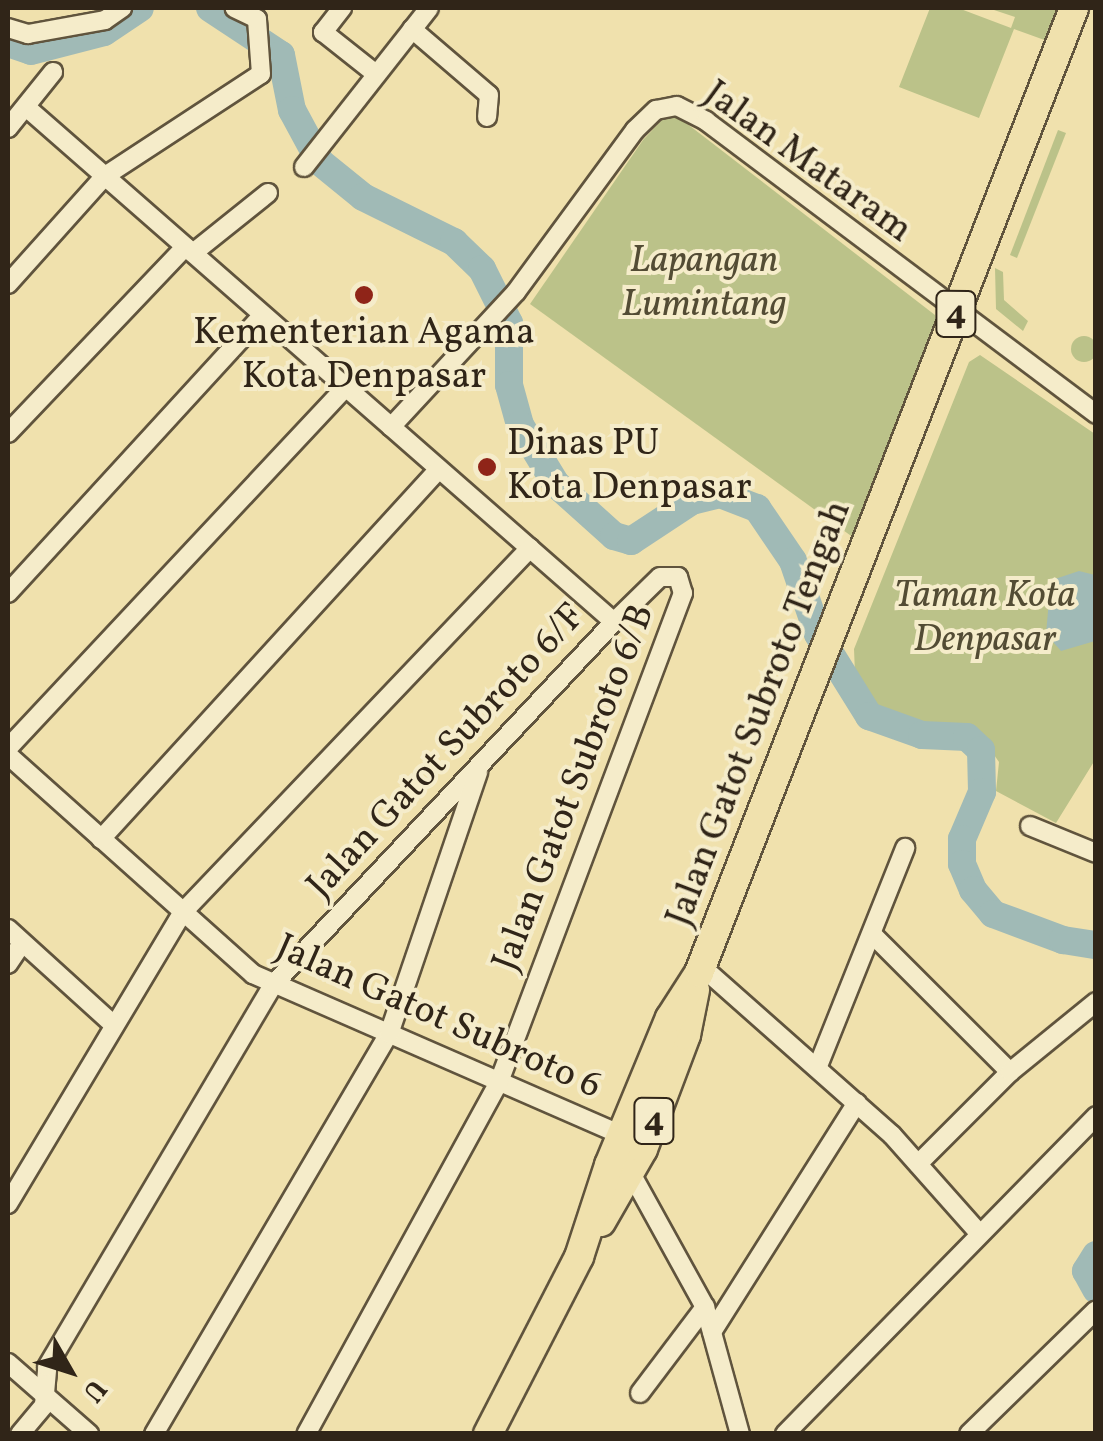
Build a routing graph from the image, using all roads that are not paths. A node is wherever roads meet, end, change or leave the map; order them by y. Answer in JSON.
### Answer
{"nodes":[{"id":1,"x":122,"y":8,"type":"edge"},
{"id":2,"x":234,"y":8,"type":"edge"},
{"id":3,"x":342,"y":8,"type":"edge"},
{"id":4,"x":429,"y":8,"type":"edge"},
{"id":5,"x":1074,"y":8,"type":"edge"},
{"id":6,"x":8,"y":28,"type":"edge"},
{"id":7,"x":412,"y":29,"type":"junction"},
{"id":8,"x":52,"y":72,"type":"dead end"},
{"id":9,"x":376,"y":74,"type":"junction"},
{"id":10,"x":26,"y":107,"type":"junction"},
{"id":11,"x":487,"y":117,"type":"dead end"},
{"id":12,"x":8,"y":128,"type":"edge"},
{"id":13,"x":305,"y":165,"type":"dead end"},
{"id":14,"x":105,"y":176,"type":"junction"},
{"id":15,"x":268,"y":193,"type":"dead end"},
{"id":16,"x":189,"y":250,"type":"junction"},
{"id":17,"x":8,"y":284,"type":"edge"},
{"id":18,"x":956,"y":313,"type":"junction"},
{"id":19,"x":264,"y":315,"type":"junction"},
{"id":20,"x":346,"y":387,"type":"junction"},
{"id":21,"x":1093,"y":407,"type":"edge"},
{"id":22,"x":391,"y":427,"type":"junction"},
{"id":23,"x":8,"y":434,"type":"edge"},
{"id":24,"x":439,"y":469,"type":"junction"},
{"id":25,"x":530,"y":548,"type":"junction"},
{"id":26,"x":674,"y":576,"type":"joint"},
{"id":27,"x":8,"y":593,"type":"edge"},
{"id":28,"x":614,"y":622,"type":"junction"},
{"id":29,"x":8,"y":748,"type":"edge"},
{"id":30,"x":8,"y":756,"type":"edge"},
{"id":31,"x":480,"y":767,"type":"junction"},
{"id":32,"x":1030,"y":826,"type":"dead end"},
{"id":33,"x":101,"y":839,"type":"junction"},
{"id":34,"x":905,"y":848,"type":"dead end"},
{"id":35,"x":1096,"y":853,"type":"edge"},
{"id":36,"x":183,"y":912,"type":"junction"},
{"id":37,"x":8,"y":929,"type":"edge"},
{"id":38,"x":874,"y":935,"type":"junction"},
{"id":39,"x":22,"y":943,"type":"junction"},
{"id":40,"x":8,"y":964,"type":"edge"},
{"id":41,"x":700,"y":970,"type":"junction"},
{"id":42,"x":273,"y":985,"type":"junction"},
{"id":43,"x":1096,"y":1002,"type":"edge"},
{"id":44,"x":114,"y":1025,"type":"junction"},
{"id":45,"x":389,"y":1034,"type":"junction"},
{"id":46,"x":818,"y":1066,"type":"junction"},
{"id":47,"x":1010,"y":1072,"type":"junction"},
{"id":48,"x":500,"y":1082,"type":"junction"},
{"id":49,"x":858,"y":1103,"type":"junction"},
{"id":50,"x":1096,"y":1116,"type":"edge"},
{"id":51,"x":621,"y":1135,"type":"junction"},
{"id":52,"x":918,"y":1164,"type":"junction"},
{"id":53,"x":632,"y":1174,"type":"junction"},
{"id":54,"x":8,"y":1204,"type":"edge"},
{"id":55,"x":978,"y":1233,"type":"junction"},
{"id":56,"x":579,"y":1257,"type":"junction"},
{"id":57,"x":704,"y":1307,"type":"junction"},
{"id":58,"x":1095,"y":1310,"type":"edge"},
{"id":59,"x":712,"y":1332,"type":"junction"},
{"id":60,"x":8,"y":1363,"type":"edge"},
{"id":61,"x":640,"y":1392,"type":"dead end"},
{"id":62,"x":46,"y":1396,"type":"junction"},
{"id":63,"x":20,"y":1434,"type":"edge"},
{"id":64,"x":89,"y":1434,"type":"edge"},
{"id":65,"x":154,"y":1434,"type":"edge"},
{"id":66,"x":306,"y":1434,"type":"edge"},
{"id":67,"x":488,"y":1434,"type":"edge"},
{"id":68,"x":740,"y":1434,"type":"edge"},
{"id":69,"x":786,"y":1434,"type":"edge"},
{"id":70,"x":969,"y":1434,"type":"edge"}],
"edges":[{"from":1,"to":6,"type":"street"},
{"from":2,"to":14,"type":"street"},
{"from":3,"to":9,"type":"street"},
{"from":4,"to":7,"type":"street"},
{"from":5,"to":18,"type":"highway","name":"Jalan Gatot Subroto Tengah","number":"4"},
{"from":7,"to":9,"type":"street"},
{"from":7,"to":11,"type":"street"},
{"from":8,"to":10,"type":"street"},
{"from":9,"to":13,"type":"street"},
{"from":10,"to":12,"type":"street"},
{"from":10,"to":14,"type":"street"},
{"from":14,"to":16,"type":"street"},
{"from":14,"to":17,"type":"street"},
{"from":15,"to":16,"type":"street"},
{"from":16,"to":19,"type":"street"},
{"from":16,"to":23,"type":"street"},
{"from":18,"to":21,"type":"street"},
{"from":18,"to":22,"type":"street","name":"Jalan Mataram"},
{"from":18,"to":41,"type":"highway","name":"Jalan Gatot Subroto Tengah","number":"4"},
{"from":19,"to":20,"type":"street"},
{"from":19,"to":27,"type":"street"},
{"from":20,"to":22,"type":"street"},
{"from":20,"to":29,"type":"street"},
{"from":22,"to":24,"type":"street"},
{"from":24,"to":25,"type":"street"},
{"from":24,"to":33,"type":"street"},
{"from":25,"to":28,"type":"street"},
{"from":25,"to":36,"type":"street"},
{"from":26,"to":28,"type":"street","name":"Jalan Gatot Subroto 6/F"},
{"from":26,"to":48,"type":"street","name":"Jalan Gatot Subroto 6/B"},
{"from":28,"to":31,"type":"street","name":"Jalan Gatot Subroto 6/F"},
{"from":30,"to":33,"type":"street","name":"Jalan Gatot Subroto 6"},
{"from":31,"to":42,"type":"street","name":"Jalan Gatot Subroto 6/F"},
{"from":31,"to":45,"type":"street"},
{"from":32,"to":35,"type":"street"},
{"from":33,"to":36,"type":"street","name":"Jalan Gatot Subroto 6"},
{"from":34,"to":38,"type":"street"},
{"from":36,"to":42,"type":"street","name":"Jalan Gatot Subroto 6"},
{"from":36,"to":44,"type":"street"},
{"from":37,"to":39,"type":"street"},
{"from":38,"to":46,"type":"street"},
{"from":38,"to":47,"type":"street"},
{"from":39,"to":40,"type":"street"},
{"from":39,"to":44,"type":"street"},
{"from":41,"to":46,"type":"street"},
{"from":41,"to":51,"type":"highway","name":"Jalan Gatot Subroto Tengah","number":"4"},
{"from":41,"to":53,"type":"highway","number":"4"},
{"from":42,"to":45,"type":"street","name":"Jalan Gatot Subroto 6"},
{"from":42,"to":62,"type":"street","name":"Jalan Gatot Subroto 6/F"},
{"from":43,"to":47,"type":"street"},
{"from":44,"to":54,"type":"street"},
{"from":45,"to":48,"type":"street","name":"Jalan Gatot Subroto 6"},
{"from":45,"to":65,"type":"street"},
{"from":46,"to":49,"type":"street"},
{"from":47,"to":52,"type":"street"},
{"from":48,"to":51,"type":"street","name":"Jalan Gatot Subroto 6"},
{"from":48,"to":66,"type":"street","name":"Jalan Gatot Subroto 6/B"},
{"from":49,"to":52,"type":"street"},
{"from":49,"to":59,"type":"street"},
{"from":50,"to":55,"type":"street"},
{"from":51,"to":56,"type":"highway","name":"Jalan Gatot Subroto Tengah","number":"4"},
{"from":52,"to":55,"type":"street"},
{"from":53,"to":56,"type":"highway","number":"4"},
{"from":53,"to":57,"type":"street"},
{"from":55,"to":69,"type":"street"},
{"from":56,"to":67,"type":"highway","name":"Jalan Gatot Subroto Tengah","number":"4"},
{"from":57,"to":59,"type":"street"},
{"from":57,"to":61,"type":"street"},
{"from":58,"to":70,"type":"street"},
{"from":59,"to":68,"type":"street"},
{"from":60,"to":62,"type":"street"},
{"from":62,"to":63,"type":"street"},
{"from":62,"to":64,"type":"street"}]}
